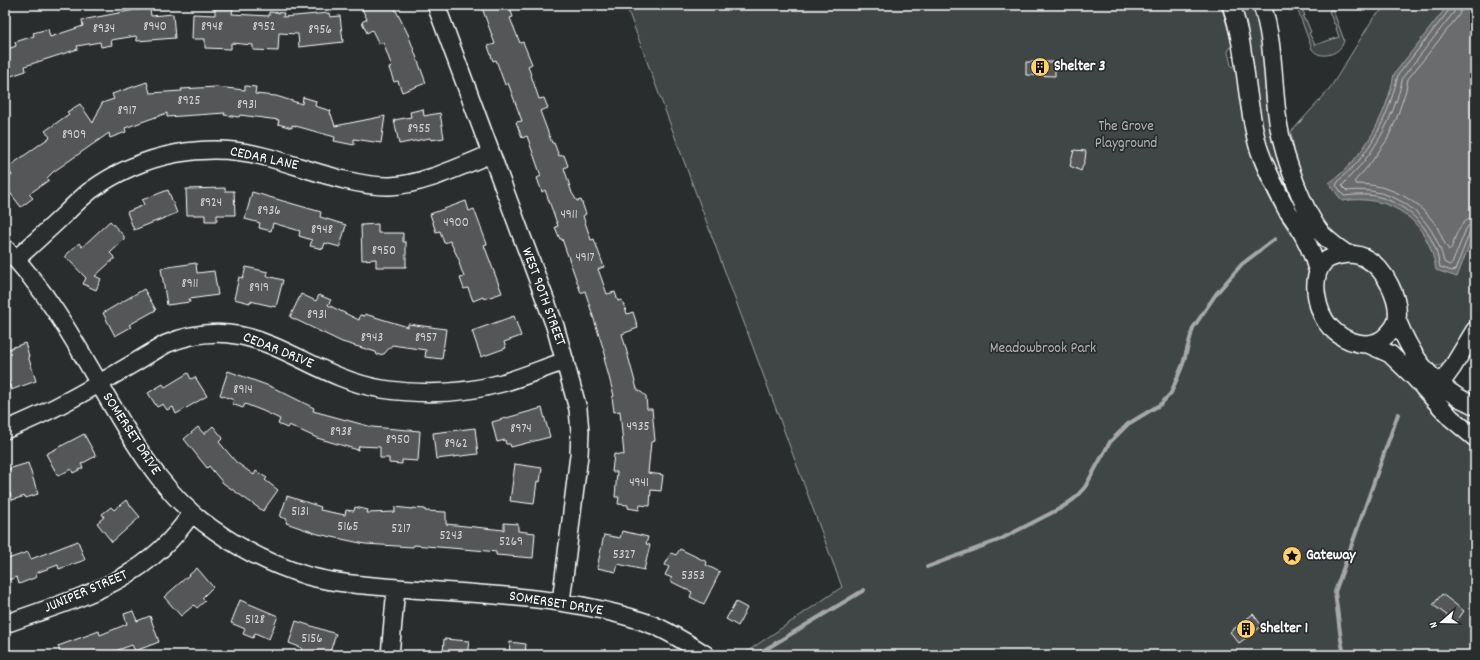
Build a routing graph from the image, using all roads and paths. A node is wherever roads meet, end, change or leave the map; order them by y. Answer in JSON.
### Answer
{"nodes":[{"id":1,"x":436,"y":5,"type":"edge"},
{"id":2,"x":1230,"y":5,"type":"edge"},
{"id":3,"x":1262,"y":5,"type":"edge"},
{"id":4,"x":491,"y":154,"type":"junction"},
{"id":5,"x":11,"y":253,"type":"edge"},
{"id":6,"x":1347,"y":254,"type":"junction"},
{"id":7,"x":1318,"y":272,"type":"junction"},
{"id":8,"x":1396,"y":320,"type":"junction"},
{"id":9,"x":1475,"y":330,"type":"edge"},
{"id":10,"x":1370,"y":345,"type":"junction"},
{"id":11,"x":565,"y":361,"type":"junction"},
{"id":12,"x":98,"y":383,"type":"junction"},
{"id":13,"x":1436,"y":391,"type":"junction"},
{"id":14,"x":1475,"y":406,"type":"edge"},
{"id":15,"x":5,"y":430,"type":"edge"},
{"id":16,"x":1475,"y":438,"type":"edge"},
{"id":17,"x":191,"y":514,"type":"junction"},
{"id":18,"x":396,"y":588,"type":"junction"},
{"id":19,"x":560,"y":602,"type":"junction"},
{"id":20,"x":5,"y":624,"type":"edge"},
{"id":21,"x":390,"y":655,"type":"edge"},
{"id":22,"x":706,"y":655,"type":"edge"}],
"edges":[{"from":1,"to":4,"type":"street","name":"WEST 90TH STREET"},
{"from":2,"to":7,"type":"street"},
{"from":3,"to":6,"type":"street"},
{"from":4,"to":5,"type":"street","name":"CEDAR LANE"},
{"from":4,"to":11,"type":"street","name":"WEST 90TH STREET"},
{"from":5,"to":12,"type":"street","name":"SOMERSET DRIVE"},
{"from":6,"to":7,"type":"street"},
{"from":6,"to":8,"type":"street"},
{"from":7,"to":10,"type":"street"},
{"from":8,"to":10,"type":"street"},
{"from":8,"to":13,"type":"street"},
{"from":9,"to":13,"type":"street"},
{"from":10,"to":13,"type":"street"},
{"from":11,"to":12,"type":"street","name":"CEDAR DRIVE"},
{"from":11,"to":19,"type":"street","name":"WEST 90TH STREET"},
{"from":12,"to":15,"type":"street","name":"CEDAR DRIVE"},
{"from":12,"to":17,"type":"street","name":"SOMERSET DRIVE"},
{"from":13,"to":14,"type":"street"},
{"from":13,"to":16,"type":"street"},
{"from":17,"to":18,"type":"street","name":"SOMERSET DRIVE"},
{"from":17,"to":20,"type":"street","name":"JUNIPER STREET"},
{"from":18,"to":19,"type":"street","name":"SOMERSET DRIVE"},
{"from":18,"to":21,"type":"street"},
{"from":19,"to":22,"type":"street","name":"SOMERSET DRIVE"}]}
